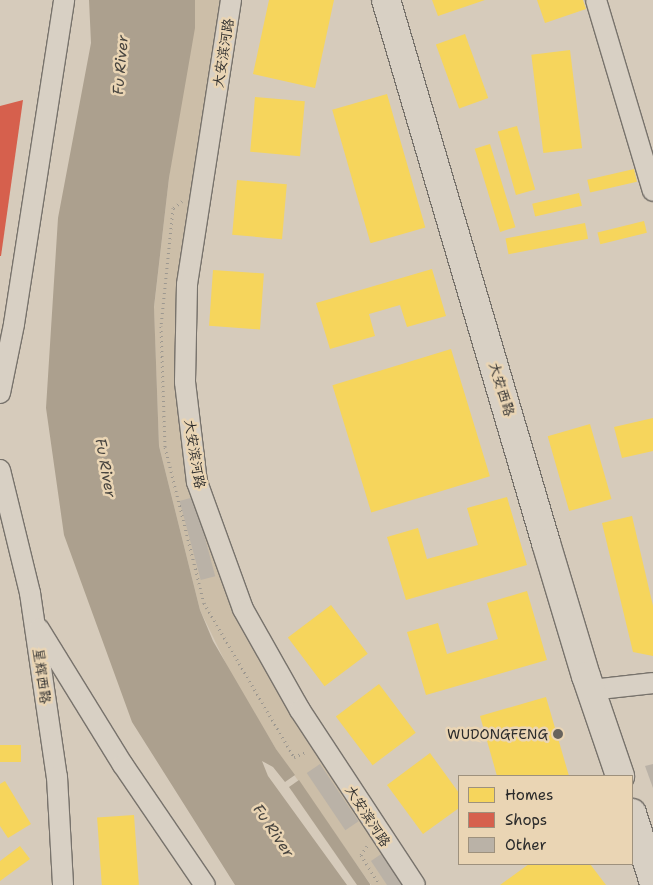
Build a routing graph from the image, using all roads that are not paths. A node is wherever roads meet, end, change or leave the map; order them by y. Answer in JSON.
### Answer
{"nodes":[{"id":1,"x":64,"y":0,"type":"edge"},
{"id":2,"x":231,"y":0,"type":"edge"},
{"id":3,"x":386,"y":0,"type":"edge"},
{"id":4,"x":596,"y":0,"type":"edge"},
{"id":5,"x":652,"y":182,"type":"edge"},
{"id":6,"x":0,"y":393,"type":"edge"},
{"id":7,"x":0,"y":470,"type":"edge"},
{"id":8,"x":34,"y":620,"type":"junction"},
{"id":9,"x":653,"y":683,"type":"edge"},
{"id":10,"x":591,"y":690,"type":"junction"},
{"id":11,"x":620,"y":775,"type":"edge"},
{"id":12,"x":633,"y":816,"type":"edge"},
{"id":13,"x":653,"y":880,"type":"edge"},
{"id":14,"x":63,"y":885,"type":"edge"},
{"id":15,"x":205,"y":885,"type":"edge"},
{"id":16,"x":415,"y":885,"type":"edge"}],
"edges":[{"from":1,"to":6,"type":"street"},
{"from":2,"to":16,"type":"street","name":"大安滨河路"},
{"from":3,"to":10,"type":"street","name":"大安西路"},
{"from":4,"to":5,"type":"street"},
{"from":7,"to":8,"type":"street","name":"星辉西路"},
{"from":8,"to":14,"type":"street","name":"星辉西路"},
{"from":8,"to":15,"type":"street"},
{"from":9,"to":10,"type":"street"},
{"from":10,"to":11,"type":"street","name":"大安西路"},
{"from":12,"to":13,"type":"street"}]}
